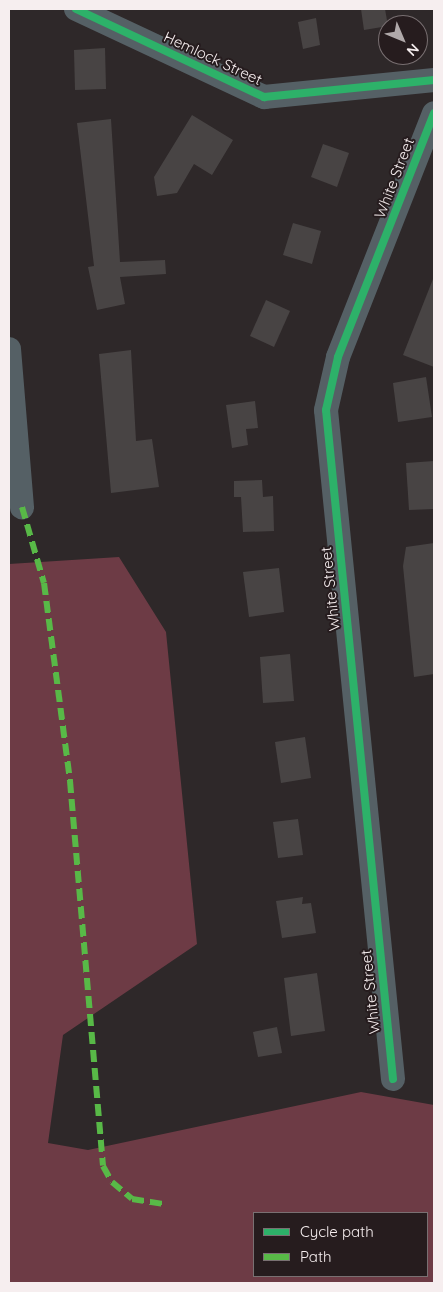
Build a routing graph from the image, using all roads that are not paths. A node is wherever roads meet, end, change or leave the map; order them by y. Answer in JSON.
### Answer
{"nodes":[{"id":1,"x":76,"y":9,"type":"edge"},
{"id":2,"x":434,"y":80,"type":"edge"},
{"id":3,"x":434,"y":113,"type":"edge"},
{"id":4,"x":9,"y":348,"type":"edge"},
{"id":5,"x":22,"y":507,"type":"dead end"},
{"id":6,"x":393,"y":1079,"type":"dead end"}],
"edges":[{"from":1,"to":2,"type":"street","name":"Hemlock Street"},
{"from":3,"to":6,"type":"street","name":"White Street"},
{"from":4,"to":5,"type":"street"}]}
